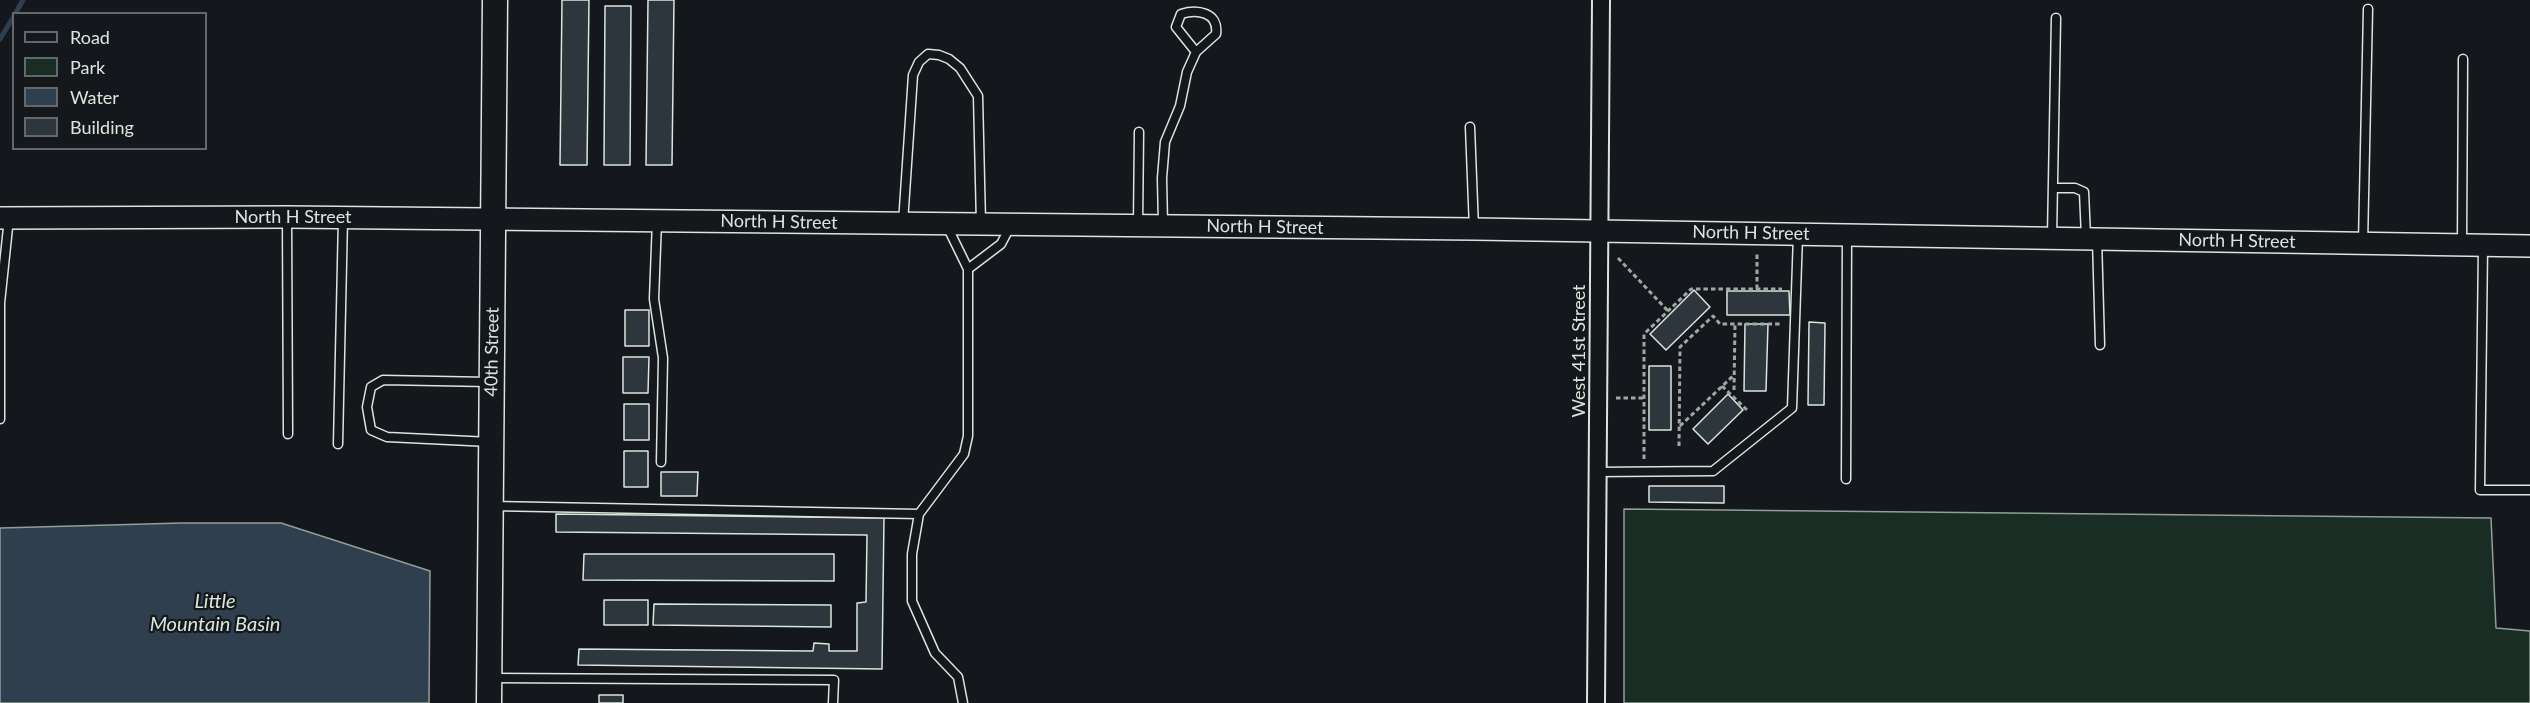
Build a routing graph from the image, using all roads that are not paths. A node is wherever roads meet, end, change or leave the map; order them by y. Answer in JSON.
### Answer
{"nodes":[{"id":1,"x":495,"y":0,"type":"edge"},
{"id":2,"x":1601,"y":0,"type":"edge"},
{"id":3,"x":2368,"y":9,"type":"dead end"},
{"id":4,"x":2056,"y":18,"type":"dead end"},
{"id":5,"x":1196,"y":52,"type":"junction"},
{"id":6,"x":2463,"y":59,"type":"dead end"},
{"id":7,"x":1470,"y":127,"type":"dead end"},
{"id":8,"x":1139,"y":132,"type":"dead end"},
{"id":9,"x":2053,"y":188,"type":"junction"},
{"id":10,"x":286,"y":217,"type":"junction"},
{"id":11,"x":4,"y":218,"type":"edge"},
{"id":12,"x":343,"y":218,"type":"junction"},
{"id":13,"x":494,"y":219,"type":"junction"},
{"id":14,"x":657,"y":220,"type":"junction"},
{"id":15,"x":903,"y":223,"type":"junction"},
{"id":16,"x":946,"y":224,"type":"junction"},
{"id":17,"x":981,"y":224,"type":"junction"},
{"id":18,"x":1012,"y":224,"type":"junction"},
{"id":19,"x":1138,"y":226,"type":"junction"},
{"id":20,"x":1163,"y":226,"type":"junction"},
{"id":21,"x":1474,"y":229,"type":"junction"},
{"id":22,"x":1599,"y":231,"type":"junction"},
{"id":23,"x":1798,"y":234,"type":"junction"},
{"id":24,"x":1847,"y":235,"type":"junction"},
{"id":25,"x":2052,"y":238,"type":"junction"},
{"id":26,"x":2092,"y":239,"type":"junction"},
{"id":27,"x":2363,"y":243,"type":"junction"},
{"id":28,"x":2472,"y":245,"type":"junction"},
{"id":29,"x":2530,"y":246,"type":"edge"},
{"id":30,"x":968,"y":269,"type":"junction"},
{"id":31,"x":2100,"y":345,"type":"dead end"},
{"id":32,"x":492,"y":382,"type":"junction"},
{"id":33,"x":0,"y":419,"type":"edge"},
{"id":34,"x":288,"y":434,"type":"dead end"},
{"id":35,"x":491,"y":442,"type":"junction"},
{"id":36,"x":338,"y":444,"type":"dead end"},
{"id":37,"x":661,"y":462,"type":"dead end"},
{"id":38,"x":1597,"y":472,"type":"junction"},
{"id":39,"x":1846,"y":479,"type":"dead end"},
{"id":40,"x":2530,"y":490,"type":"edge"},
{"id":41,"x":491,"y":506,"type":"junction"},
{"id":42,"x":919,"y":514,"type":"junction"},
{"id":43,"x":489,"y":678,"type":"junction"},
{"id":44,"x":489,"y":703,"type":"edge"},
{"id":45,"x":833,"y":703,"type":"edge"},
{"id":46,"x":963,"y":703,"type":"edge"},
{"id":47,"x":1596,"y":703,"type":"edge"}],
"edges":[{"from":1,"to":13,"type":"main road","name":"40th Street"},
{"from":2,"to":22,"type":"street","name":"West 41st Street"},
{"from":3,"to":27,"type":"lane"},
{"from":4,"to":9,"type":"lane"},
{"from":5,"to":5,"type":"lane"},
{"from":5,"to":20,"type":"lane"},
{"from":6,"to":28,"type":"lane"},
{"from":7,"to":21,"type":"lane"},
{"from":8,"to":19,"type":"lane"},
{"from":9,"to":25,"type":"lane"},
{"from":9,"to":26,"type":"lane"},
{"from":10,"to":11,"type":"street","name":"North H Street"},
{"from":10,"to":12,"type":"street","name":"North H Street"},
{"from":10,"to":34,"type":"lane"},
{"from":11,"to":33,"type":"lane"},
{"from":12,"to":13,"type":"street","name":"North H Street"},
{"from":12,"to":36,"type":"lane"},
{"from":13,"to":14,"type":"street","name":"North H Street"},
{"from":13,"to":32,"type":"main road","name":"40th Street"},
{"from":14,"to":15,"type":"street","name":"North H Street"},
{"from":14,"to":37,"type":"lane"},
{"from":15,"to":16,"type":"street","name":"North H Street"},
{"from":15,"to":17,"type":"lane"},
{"from":16,"to":17,"type":"street","name":"North H Street"},
{"from":16,"to":30,"type":"lane"},
{"from":17,"to":18,"type":"street","name":"North H Street"},
{"from":18,"to":19,"type":"street","name":"North H Street"},
{"from":18,"to":30,"type":"lane"},
{"from":19,"to":20,"type":"street","name":"North H Street"},
{"from":20,"to":21,"type":"street","name":"North H Street"},
{"from":21,"to":22,"type":"street","name":"North H Street"},
{"from":22,"to":23,"type":"street","name":"North H Street"},
{"from":22,"to":38,"type":"street","name":"West 41st Street"},
{"from":23,"to":24,"type":"street","name":"North H Street"},
{"from":23,"to":38,"type":"lane"},
{"from":24,"to":25,"type":"street","name":"North H Street"},
{"from":24,"to":39,"type":"lane"},
{"from":25,"to":26,"type":"street","name":"North H Street"},
{"from":26,"to":27,"type":"street","name":"North H Street"},
{"from":26,"to":31,"type":"lane"},
{"from":27,"to":28,"type":"street","name":"North H Street"},
{"from":28,"to":29,"type":"street","name":"North H Street"},
{"from":28,"to":40,"type":"lane"},
{"from":30,"to":42,"type":"lane"},
{"from":32,"to":35,"type":"main road","name":"40th Street"},
{"from":32,"to":35,"type":"lane"},
{"from":35,"to":41,"type":"main road","name":"40th Street"},
{"from":38,"to":47,"type":"street","name":"West 41st Street"},
{"from":41,"to":42,"type":"lane"},
{"from":41,"to":43,"type":"main road","name":"40th Street"},
{"from":42,"to":46,"type":"lane"},
{"from":43,"to":44,"type":"main road","name":"40th Street"},
{"from":43,"to":45,"type":"lane"}]}
